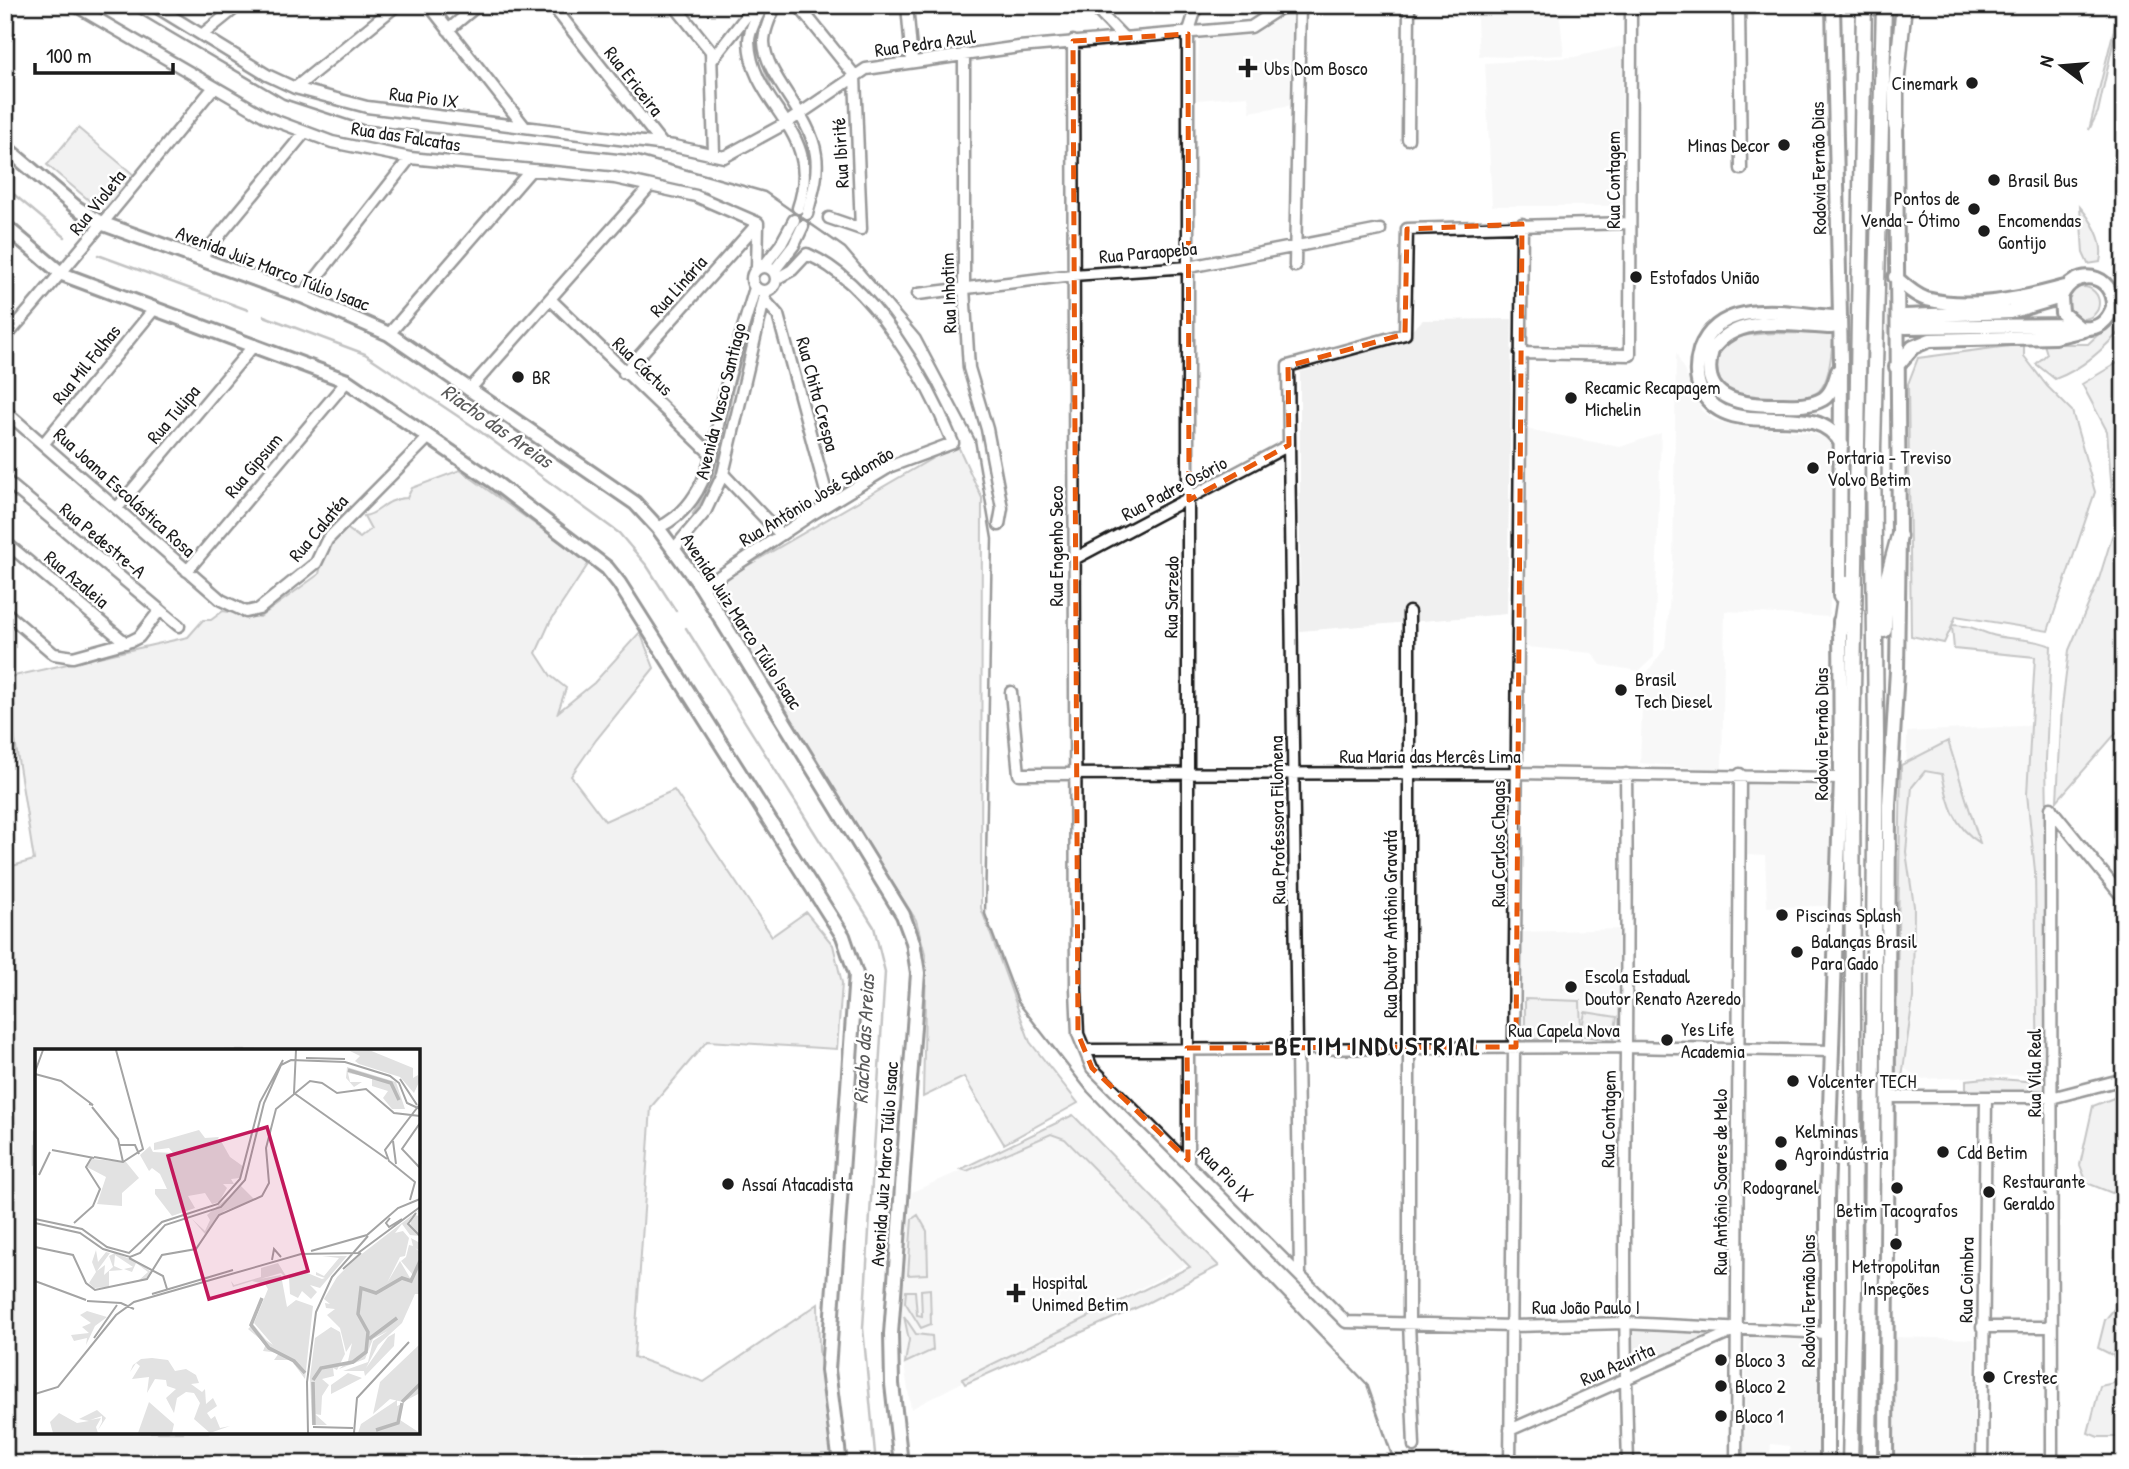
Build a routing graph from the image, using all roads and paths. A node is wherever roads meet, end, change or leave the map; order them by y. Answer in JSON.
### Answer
{"nodes":[{"id":1,"x":74,"y":5,"type":"edge"},
{"id":2,"x":153,"y":5,"type":"edge"},
{"id":3,"x":239,"y":5,"type":"edge"},
{"id":4,"x":397,"y":5,"type":"edge"},
{"id":5,"x":429,"y":5,"type":"edge"},
{"id":6,"x":478,"y":5,"type":"edge"},
{"id":7,"x":552,"y":5,"type":"edge"},
{"id":8,"x":674,"y":5,"type":"edge"},
{"id":9,"x":755,"y":5,"type":"edge"},
{"id":10,"x":763,"y":5,"type":"edge"},
{"id":11,"x":776,"y":5,"type":"edge"},
{"id":12,"x":798,"y":5,"type":"edge"},
{"id":13,"x":907,"y":5,"type":"edge"},
{"id":14,"x":1092,"y":5,"type":"edge"},
{"id":15,"x":1197,"y":5,"type":"edge"},
{"id":16,"x":1285,"y":5,"type":"edge"},
{"id":17,"x":1300,"y":5,"type":"edge"},
{"id":18,"x":1409,"y":5,"type":"edge"},
{"id":19,"x":1631,"y":5,"type":"edge"},
{"id":20,"x":1739,"y":5,"type":"edge"},
{"id":21,"x":1833,"y":5,"type":"edge"},
{"id":22,"x":1864,"y":5,"type":"edge"},
{"id":23,"x":1884,"y":5,"type":"edge"},
{"id":24,"x":1904,"y":5,"type":"edge"},
{"id":25,"x":448,"y":30,"type":"junction"},
{"id":26,"x":203,"y":34,"type":"junction"},
{"id":27,"x":732,"y":34,"type":"junction"},
{"id":28,"x":1188,"y":34,"type":"junction"},
{"id":29,"x":1124,"y":38,"type":"junction"},
{"id":30,"x":749,"y":40,"type":"junction"},
{"id":31,"x":1073,"y":41,"type":"junction"},
{"id":32,"x":964,"y":54,"type":"junction"},
{"id":33,"x":712,"y":60,"type":"junction"},
{"id":34,"x":912,"y":62,"type":"junction"},
{"id":35,"x":855,"y":76,"type":"junction"},
{"id":36,"x":214,"y":87,"type":"junction"},
{"id":37,"x":295,"y":88,"type":"junction"},
{"id":38,"x":801,"y":113,"type":"junction"},
{"id":39,"x":788,"y":122,"type":"junction"},
{"id":40,"x":1896,"y":126,"type":"joint"},
{"id":41,"x":524,"y":127,"type":"junction"},
{"id":42,"x":305,"y":132,"type":"junction"},
{"id":43,"x":1408,"y":139,"type":"dead end"},
{"id":44,"x":663,"y":145,"type":"junction"},
{"id":45,"x":5,"y":147,"type":"edge"},
{"id":46,"x":714,"y":154,"type":"junction"},
{"id":47,"x":410,"y":158,"type":"junction"},
{"id":48,"x":1741,"y":169,"type":"dead end"},
{"id":49,"x":531,"y":170,"type":"junction"},
{"id":50,"x":650,"y":186,"type":"junction"},
{"id":51,"x":829,"y":218,"type":"dead end"},
{"id":52,"x":101,"y":223,"type":"junction"},
{"id":53,"x":758,"y":223,"type":"junction"},
{"id":54,"x":798,"y":223,"type":"dead end"},
{"id":55,"x":1630,"y":223,"type":"junction"},
{"id":56,"x":1522,"y":224,"type":"junction"},
{"id":57,"x":5,"y":226,"type":"edge"},
{"id":58,"x":1380,"y":230,"type":"dead end"},
{"id":59,"x":1294,"y":249,"type":"junction"},
{"id":60,"x":200,"y":260,"type":"junction"},
{"id":61,"x":1294,"y":266,"type":"dead end"},
{"id":62,"x":1189,"y":267,"type":"junction"},
{"id":63,"x":767,"y":271,"type":"junction"},
{"id":64,"x":62,"y":274,"type":"junction"},
{"id":65,"x":1073,"y":275,"type":"junction"},
{"id":66,"x":1895,"y":277,"type":"junction"},
{"id":67,"x":964,"y":288,"type":"junction"},
{"id":68,"x":762,"y":292,"type":"junction"},
{"id":69,"x":2063,"y":292,"type":"junction"},
{"id":70,"x":918,"y":294,"type":"dead end"},
{"id":71,"x":302,"y":296,"type":"junction"},
{"id":72,"x":550,"y":299,"type":"junction"},
{"id":73,"x":155,"y":308,"type":"junction"},
{"id":74,"x":2073,"y":326,"type":"junction"},
{"id":75,"x":2088,"y":329,"type":"junction"},
{"id":76,"x":388,"y":334,"type":"junction"},
{"id":77,"x":5,"y":338,"type":"edge"},
{"id":78,"x":254,"y":345,"type":"junction"},
{"id":79,"x":1520,"y":353,"type":"junction"},
{"id":80,"x":1841,"y":360,"type":"junction"},
{"id":81,"x":1896,"y":367,"type":"junction"},
{"id":82,"x":624,"y":373,"type":"junction"},
{"id":83,"x":347,"y":381,"type":"junction"},
{"id":84,"x":470,"y":390,"type":"junction"},
{"id":85,"x":5,"y":411,"type":"edge"},
{"id":86,"x":429,"y":437,"type":"junction"},
{"id":87,"x":44,"y":443,"type":"junction"},
{"id":88,"x":1289,"y":445,"type":"junction"},
{"id":89,"x":1842,"y":445,"type":"junction"},
{"id":90,"x":713,"y":456,"type":"junction"},
{"id":91,"x":723,"y":474,"type":"junction"},
{"id":92,"x":5,"y":480,"type":"edge"},
{"id":93,"x":1189,"y":500,"type":"junction"},
{"id":94,"x":829,"y":503,"type":"junction"},
{"id":95,"x":118,"y":507,"type":"junction"},
{"id":96,"x":999,"y":525,"type":"dead end"},
{"id":97,"x":658,"y":528,"type":"junction"},
{"id":98,"x":780,"y":535,"type":"junction"},
{"id":99,"x":1899,"y":536,"type":"junction"},
{"id":100,"x":1855,"y":537,"type":"junction"},
{"id":101,"x":5,"y":542,"type":"edge"},
{"id":102,"x":673,"y":550,"type":"junction"},
{"id":103,"x":1074,"y":559,"type":"junction"},
{"id":104,"x":187,"y":571,"type":"junction"},
{"id":105,"x":702,"y":588,"type":"junction"},
{"id":106,"x":221,"y":600,"type":"joint"},
{"id":107,"x":160,"y":610,"type":"junction"},
{"id":108,"x":5,"y":612,"type":"edge"},
{"id":109,"x":1409,"y":612,"type":"dead end"},
{"id":110,"x":179,"y":626,"type":"dead end"},
{"id":111,"x":1840,"y":631,"type":"junction"},
{"id":112,"x":126,"y":643,"type":"junction"},
{"id":113,"x":1011,"y":692,"type":"dead end"},
{"id":114,"x":1876,"y":740,"type":"junction"},
{"id":115,"x":1294,"y":773,"type":"junction"},
{"id":116,"x":1407,"y":773,"type":"junction"},
{"id":117,"x":1516,"y":773,"type":"junction"},
{"id":118,"x":1074,"y":774,"type":"junction"},
{"id":119,"x":1186,"y":774,"type":"junction"},
{"id":120,"x":1626,"y":774,"type":"junction"},
{"id":121,"x":1740,"y":775,"type":"junction"},
{"id":122,"x":1841,"y":778,"type":"junction"},
{"id":123,"x":2124,"y":900,"type":"edge"},
{"id":124,"x":1516,"y":1047,"type":"junction"},
{"id":125,"x":1628,"y":1047,"type":"junction"},
{"id":126,"x":1187,"y":1048,"type":"junction"},
{"id":127,"x":1409,"y":1048,"type":"junction"},
{"id":128,"x":1737,"y":1048,"type":"junction"},
{"id":129,"x":1086,"y":1049,"type":"junction"},
{"id":130,"x":1296,"y":1049,"type":"junction"},
{"id":131,"x":1832,"y":1051,"type":"junction"},
{"id":132,"x":2124,"y":1079,"type":"edge"},
{"id":133,"x":1888,"y":1097,"type":"junction"},
{"id":134,"x":1986,"y":1097,"type":"junction"},
{"id":135,"x":2051,"y":1097,"type":"junction"},
{"id":136,"x":1188,"y":1160,"type":"junction"},
{"id":137,"x":1300,"y":1274,"type":"junction"},
{"id":138,"x":1854,"y":1289,"type":"junction"},
{"id":139,"x":1346,"y":1322,"type":"joint"},
{"id":140,"x":1409,"y":1322,"type":"junction"},
{"id":141,"x":1625,"y":1323,"type":"junction"},
{"id":142,"x":1512,"y":1326,"type":"junction"},
{"id":143,"x":1982,"y":1327,"type":"junction"},
{"id":144,"x":2050,"y":1327,"type":"junction"},
{"id":145,"x":1738,"y":1329,"type":"junction"},
{"id":146,"x":1828,"y":1333,"type":"junction"},
{"id":147,"x":1626,"y":1380,"type":"junction"},
{"id":148,"x":1510,"y":1430,"type":"junction"},
{"id":149,"x":1414,"y":1446,"type":"dead end"},
{"id":150,"x":840,"y":1464,"type":"edge"},
{"id":151,"x":901,"y":1464,"type":"edge"},
{"id":152,"x":1510,"y":1464,"type":"edge"},
{"id":153,"x":1628,"y":1464,"type":"edge"},
{"id":154,"x":1736,"y":1464,"type":"edge"},
{"id":155,"x":1827,"y":1464,"type":"edge"},
{"id":156,"x":1840,"y":1464,"type":"edge"},
{"id":157,"x":1850,"y":1464,"type":"edge"},
{"id":158,"x":1869,"y":1464,"type":"edge"},
{"id":159,"x":1886,"y":1464,"type":"edge"},
{"id":160,"x":1982,"y":1464,"type":"edge"},
{"id":161,"x":2052,"y":1464,"type":"edge"}],
"edges":[{"from":1,"to":36,"type":"street","name":"Rua das Falcatas"},
{"from":2,"to":26,"type":"street","name":"Rua Pio IX"},
{"from":3,"to":26,"type":"street"},
{"from":4,"to":37,"type":"street"},
{"from":5,"to":25,"type":"street"},
{"from":6,"to":25,"type":"street"},
{"from":7,"to":44,"type":"street","name":"Rua Ericeira"},
{"from":8,"to":33,"type":"street"},
{"from":9,"to":27,"type":"street"},
{"from":10,"to":30,"type":"street"},
{"from":11,"to":38,"type":"street"},
{"from":12,"to":35,"type":"street"},
{"from":13,"to":34,"type":"street"},
{"from":14,"to":29,"type":"street"},
{"from":15,"to":28,"type":"street","name":"Rua Sarzedo"},
{"from":16,"to":28,"type":"street","name":"Rua Pedra Azul"},
{"from":17,"to":59,"type":"street"},
{"from":18,"to":43,"type":"street"},
{"from":19,"to":55,"type":"street","name":"Rua Contagem"},
{"from":20,"to":48,"type":"street"},
{"from":21,"to":80,"type":"main road","name":"Rodovia Fernão Dias"},
{"from":22,"to":100,"type":"highway","name":"Rodovia Fernão Dias"},
{"from":23,"to":114,"type":"highway"},
{"from":24,"to":40,"type":"highway"},
{"from":25,"to":41,"type":"street"},
{"from":26,"to":37,"type":"street","name":"Rua Pio IX"},
{"from":27,"to":30,"type":"street"},
{"from":27,"to":33,"type":"street"},
{"from":28,"to":29,"type":"street","name":"Rua Pedra Azul"},
{"from":28,"to":62,"type":"street","name":"Rua Sarzedo"},
{"from":29,"to":31,"type":"street","name":"Rua Pedra Azul"},
{"from":30,"to":39,"type":"street"},
{"from":31,"to":32,"type":"street","name":"Rua Pedra Azul"},
{"from":31,"to":65,"type":"street","name":"Rua Engenho Seco"},
{"from":32,"to":34,"type":"street","name":"Rua Pedra Azul"},
{"from":32,"to":67,"type":"street","name":"Rua Inhotim"},
{"from":33,"to":46,"type":"street"},
{"from":34,"to":35,"type":"street","name":"Rua Pedra Azul"},
{"from":35,"to":38,"type":"street","name":"Rua Pedra Azul"},
{"from":35,"to":51,"type":"street","name":"Rua Ibirité"},
{"from":36,"to":42,"type":"street","name":"Rua das Falcatas"},
{"from":36,"to":52,"type":"street","name":"Rua Violeta"},
{"from":37,"to":41,"type":"street","name":"Rua Pio IX"},
{"from":38,"to":39,"type":"street","name":"Rua Pedra Azul"},
{"from":38,"to":39,"type":"street"},
{"from":39,"to":46,"type":"street","name":"Rua Pedra Azul"},
{"from":40,"to":66,"type":"main road"},
{"from":41,"to":44,"type":"street","name":"Rua Pio IX"},
{"from":42,"to":47,"type":"street","name":"Rua das Falcatas"},
{"from":42,"to":60,"type":"street"},
{"from":44,"to":46,"type":"street","name":"Rua Pio IX"},
{"from":45,"to":52,"type":"main road","name":"Avenida Juiz Marco Túlio Isaac"},
{"from":47,"to":49,"type":"street","name":"Rua das Falcatas"},
{"from":47,"to":71,"type":"street"},
{"from":49,"to":50,"type":"street","name":"Rua das Falcatas"},
{"from":49,"to":76,"type":"street"},
{"from":50,"to":53,"type":"street","name":"Rua das Falcatas"},
{"from":50,"to":72,"type":"street"},
{"from":52,"to":60,"type":"main road","name":"Avenida Juiz Marco Túlio Isaac"},
{"from":52,"to":64,"type":"street","name":"Rua Violeta"},
{"from":53,"to":63,"type":"street"},
{"from":53,"to":82,"type":"street","name":"Rua Linária"},
{"from":54,"to":63,"type":"street","name":"Avenida Vasco Santiago"},
{"from":55,"to":56,"type":"street"},
{"from":55,"to":79,"type":"street","name":"Rua Contagem"},
{"from":56,"to":79,"type":"street","name":"Rua Carlos Chagas"},
{"from":56,"to":88,"type":"street","name":"Rua Professora Filomena"},
{"from":57,"to":64,"type":"main road"},
{"from":58,"to":59,"type":"street","name":"Rua Paraopeba"},
{"from":59,"to":61,"type":"street"},
{"from":59,"to":62,"type":"street","name":"Rua Paraopeba"},
{"from":60,"to":71,"type":"main road","name":"Avenida Juiz Marco Túlio Isaac"},
{"from":62,"to":65,"type":"street","name":"Rua Paraopeba"},
{"from":62,"to":93,"type":"street","name":"Rua Sarzedo"},
{"from":63,"to":68,"type":"street","name":"Avenida Vasco Santiago"},
{"from":63,"to":68,"type":"street","name":"Avenida Vasco Santiago"},
{"from":63,"to":94,"type":"street","name":"Rua Antônio José Salomão"},
{"from":64,"to":73,"type":"main road"},
{"from":64,"to":77,"type":"street","name":"Rua Violeta"},
{"from":65,"to":67,"type":"street","name":"Rua Paraopeba"},
{"from":65,"to":103,"type":"street","name":"Rua Engenho Seco"},
{"from":66,"to":69,"type":"main road"},
{"from":66,"to":81,"type":"main road"},
{"from":67,"to":70,"type":"street","name":"Rua Paraopeba"},
{"from":67,"to":96,"type":"street","name":"Rua Inhotim"},
{"from":68,"to":90,"type":"street","name":"Avenida Vasco Santiago"},
{"from":68,"to":91,"type":"street","name":"Avenida Vasco Santiago"},
{"from":68,"to":94,"type":"street","name":"Rua Chita Crespa"},
{"from":69,"to":74,"type":"main road"},
{"from":69,"to":74,"type":"main road"},
{"from":69,"to":75,"type":"main road"},
{"from":71,"to":76,"type":"main road","name":"Avenida Juiz Marco Túlio Isaac"},
{"from":72,"to":82,"type":"street","name":"Rua Cáctus"},
{"from":72,"to":84,"type":"street"},
{"from":73,"to":78,"type":"main road"},
{"from":73,"to":87,"type":"street","name":"Rua Mil Folhas"},
{"from":74,"to":75,"type":"main road"},
{"from":75,"to":81,"type":"main road"},
{"from":76,"to":84,"type":"main road","name":"Avenida Juiz Marco Túlio Isaac"},
{"from":78,"to":83,"type":"main road"},
{"from":78,"to":95,"type":"street","name":"Rua Tulipa"},
{"from":79,"to":117,"type":"street","name":"Rua Carlos Chagas"},
{"from":80,"to":89,"type":"main road","name":"Rodovia Fernão Dias"},
{"from":80,"to":89,"type":"main road"},
{"from":81,"to":99,"type":"main road"},
{"from":82,"to":90,"type":"street","name":"Rua Cáctus"},
{"from":83,"to":86,"type":"main road"},
{"from":83,"to":104,"type":"street","name":"Rua Gipsum"},
{"from":84,"to":97,"type":"main road","name":"Avenida Juiz Marco Túlio Isaac"},
{"from":85,"to":87,"type":"street","name":"Rua Joana Escolástica Rosa"},
{"from":86,"to":106,"type":"street","name":"Rua Calatéa"},
{"from":86,"to":150,"type":"main road"},
{"from":87,"to":95,"type":"street","name":"Rua Joana Escolástica Rosa"},
{"from":88,"to":93,"type":"street","name":"Rua Padre Osório"},
{"from":88,"to":115,"type":"street","name":"Rua Professora Filomena"},
{"from":89,"to":111,"type":"main road","name":"Rodovia Fernão Dias"},
{"from":90,"to":97,"type":"street","name":"Avenida Vasco Santiago"},
{"from":91,"to":98,"type":"street"},
{"from":91,"to":102,"type":"street","name":"Avenida Vasco Santiago"},
{"from":92,"to":107,"type":"street","name":"Rua Pedestre-A"},
{"from":93,"to":103,"type":"street","name":"Rua Padre Osório"},
{"from":93,"to":119,"type":"street","name":"Rua Sarzedo"},
{"from":94,"to":98,"type":"street","name":"Rua Antônio José Salomão"},
{"from":95,"to":104,"type":"street","name":"Rua Joana Escolástica Rosa"},
{"from":97,"to":102,"type":"main road","name":"Avenida Juiz Marco Túlio Isaac"},
{"from":98,"to":105,"type":"street","name":"Rua Antônio José Salomão"},
{"from":99,"to":114,"type":"highway"},
{"from":99,"to":133,"type":"main road"},
{"from":100,"to":111,"type":"highway"},
{"from":100,"to":138,"type":"highway","name":"Rodovia Fernão Dias"},
{"from":101,"to":112,"type":"street","name":"Rua Azaleia"},
{"from":102,"to":105,"type":"main road","name":"Avenida Juiz Marco Túlio Isaac"},
{"from":103,"to":118,"type":"street","name":"Rua Engenho Seco"},
{"from":104,"to":106,"type":"street","name":"Rua Joana Escolástica Rosa"},
{"from":105,"to":151,"type":"main road","name":"Avenida Juiz Marco Túlio Isaac"},
{"from":107,"to":110,"type":"street","name":"Rua Pedestre-A"},
{"from":107,"to":112,"type":"street"},
{"from":108,"to":112,"type":"street"},
{"from":109,"to":116,"type":"street","name":"Rua Doutor Antônio Gravatá"},
{"from":111,"to":122,"type":"main road","name":"Rodovia Fernão Dias"},
{"from":113,"to":118,"type":"street","name":"Rua Maria das Mercês Lima"},
{"from":114,"to":158,"type":"highway"},
{"from":115,"to":116,"type":"street","name":"Rua Maria das Mercês Lima"},
{"from":115,"to":119,"type":"street","name":"Rua Maria das Mercês Lima"},
{"from":115,"to":130,"type":"street","name":"Rua Professora Filomena"},
{"from":116,"to":117,"type":"street","name":"Rua Maria das Mercês Lima"},
{"from":116,"to":127,"type":"street","name":"Rua Doutor Antônio Gravatá"},
{"from":117,"to":120,"type":"street","name":"Rua Maria das Mercês Lima"},
{"from":117,"to":124,"type":"street","name":"Rua Carlos Chagas"},
{"from":118,"to":119,"type":"street","name":"Rua Maria das Mercês Lima"},
{"from":118,"to":129,"type":"street","name":"Rua Engenho Seco"},
{"from":119,"to":126,"type":"street","name":"Rua Sarzedo"},
{"from":120,"to":121,"type":"street","name":"Rua Maria das Mercês Lima"},
{"from":120,"to":125,"type":"street","name":"Rua Contagem"},
{"from":121,"to":122,"type":"street","name":"Rua Maria das Mercês Lima"},
{"from":121,"to":128,"type":"street","name":"Rua Antônio Soares de Melo"},
{"from":122,"to":131,"type":"main road","name":"Rodovia Fernão Dias"},
{"from":123,"to":135,"type":"street","name":"Rua Vila Real"},
{"from":124,"to":125,"type":"street","name":"Rua Capela Nova"},
{"from":124,"to":127,"type":"street","name":"Rua Capela Nova"},
{"from":124,"to":142,"type":"street","name":"Rua Carlos Chagas"},
{"from":125,"to":128,"type":"street","name":"Rua Capela Nova"},
{"from":125,"to":141,"type":"street","name":"Rua Contagem"},
{"from":126,"to":129,"type":"street","name":"Rua Capela Nova"},
{"from":126,"to":130,"type":"street","name":"Rua Capela Nova"},
{"from":126,"to":136,"type":"street","name":"Rua Sarzedo"},
{"from":127,"to":130,"type":"street","name":"Rua Capela Nova"},
{"from":127,"to":140,"type":"street","name":"Rua Doutor Antônio Gravatá"},
{"from":128,"to":131,"type":"street","name":"Rua Capela Nova"},
{"from":128,"to":145,"type":"street","name":"Rua Antônio Soares de Melo"},
{"from":129,"to":136,"type":"street","name":"Rua Pio IX"},
{"from":130,"to":137,"type":"street","name":"Rua Professora Filomena"},
{"from":131,"to":146,"type":"main road","name":"Rodovia Fernão Dias"},
{"from":132,"to":135,"type":"street"},
{"from":133,"to":134,"type":"street"},
{"from":133,"to":159,"type":"main road"},
{"from":134,"to":135,"type":"street"},
{"from":134,"to":143,"type":"street","name":"Rua Coimbra"},
{"from":135,"to":144,"type":"street","name":"Rua Vila Real"},
{"from":136,"to":137,"type":"street","name":"Rua Pio IX"},
{"from":137,"to":139,"type":"street","name":"Rua Pio IX"},
{"from":138,"to":156,"type":"highway"},
{"from":138,"to":157,"type":"highway","name":"Rodovia Fernão Dias"},
{"from":139,"to":140,"type":"street","name":"Rua João Paulo I"},
{"from":140,"to":142,"type":"street","name":"Rua João Paulo I"},
{"from":140,"to":149,"type":"street","name":"Rua Doutor Antônio Gravatá"},
{"from":141,"to":142,"type":"street","name":"Rua João Paulo I"},
{"from":141,"to":145,"type":"street","name":"Rua João Paulo I"},
{"from":141,"to":147,"type":"street","name":"Rua Contagem"},
{"from":142,"to":148,"type":"street","name":"Rua Carlos Chagas"},
{"from":143,"to":144,"type":"street"},
{"from":143,"to":160,"type":"street","name":"Rua Coimbra"},
{"from":144,"to":161,"type":"street","name":"Rua Vila Real"},
{"from":145,"to":146,"type":"street","name":"Rua João Paulo I"},
{"from":145,"to":147,"type":"street","name":"Rua Azurita"},
{"from":145,"to":154,"type":"street","name":"Rua Antônio Soares de Melo"},
{"from":146,"to":155,"type":"main road","name":"Rodovia Fernão Dias"},
{"from":147,"to":148,"type":"street","name":"Rua Azurita"},
{"from":147,"to":153,"type":"street","name":"Rua Contagem"},
{"from":148,"to":152,"type":"street","name":"Rua Carlos Chagas"}]}
